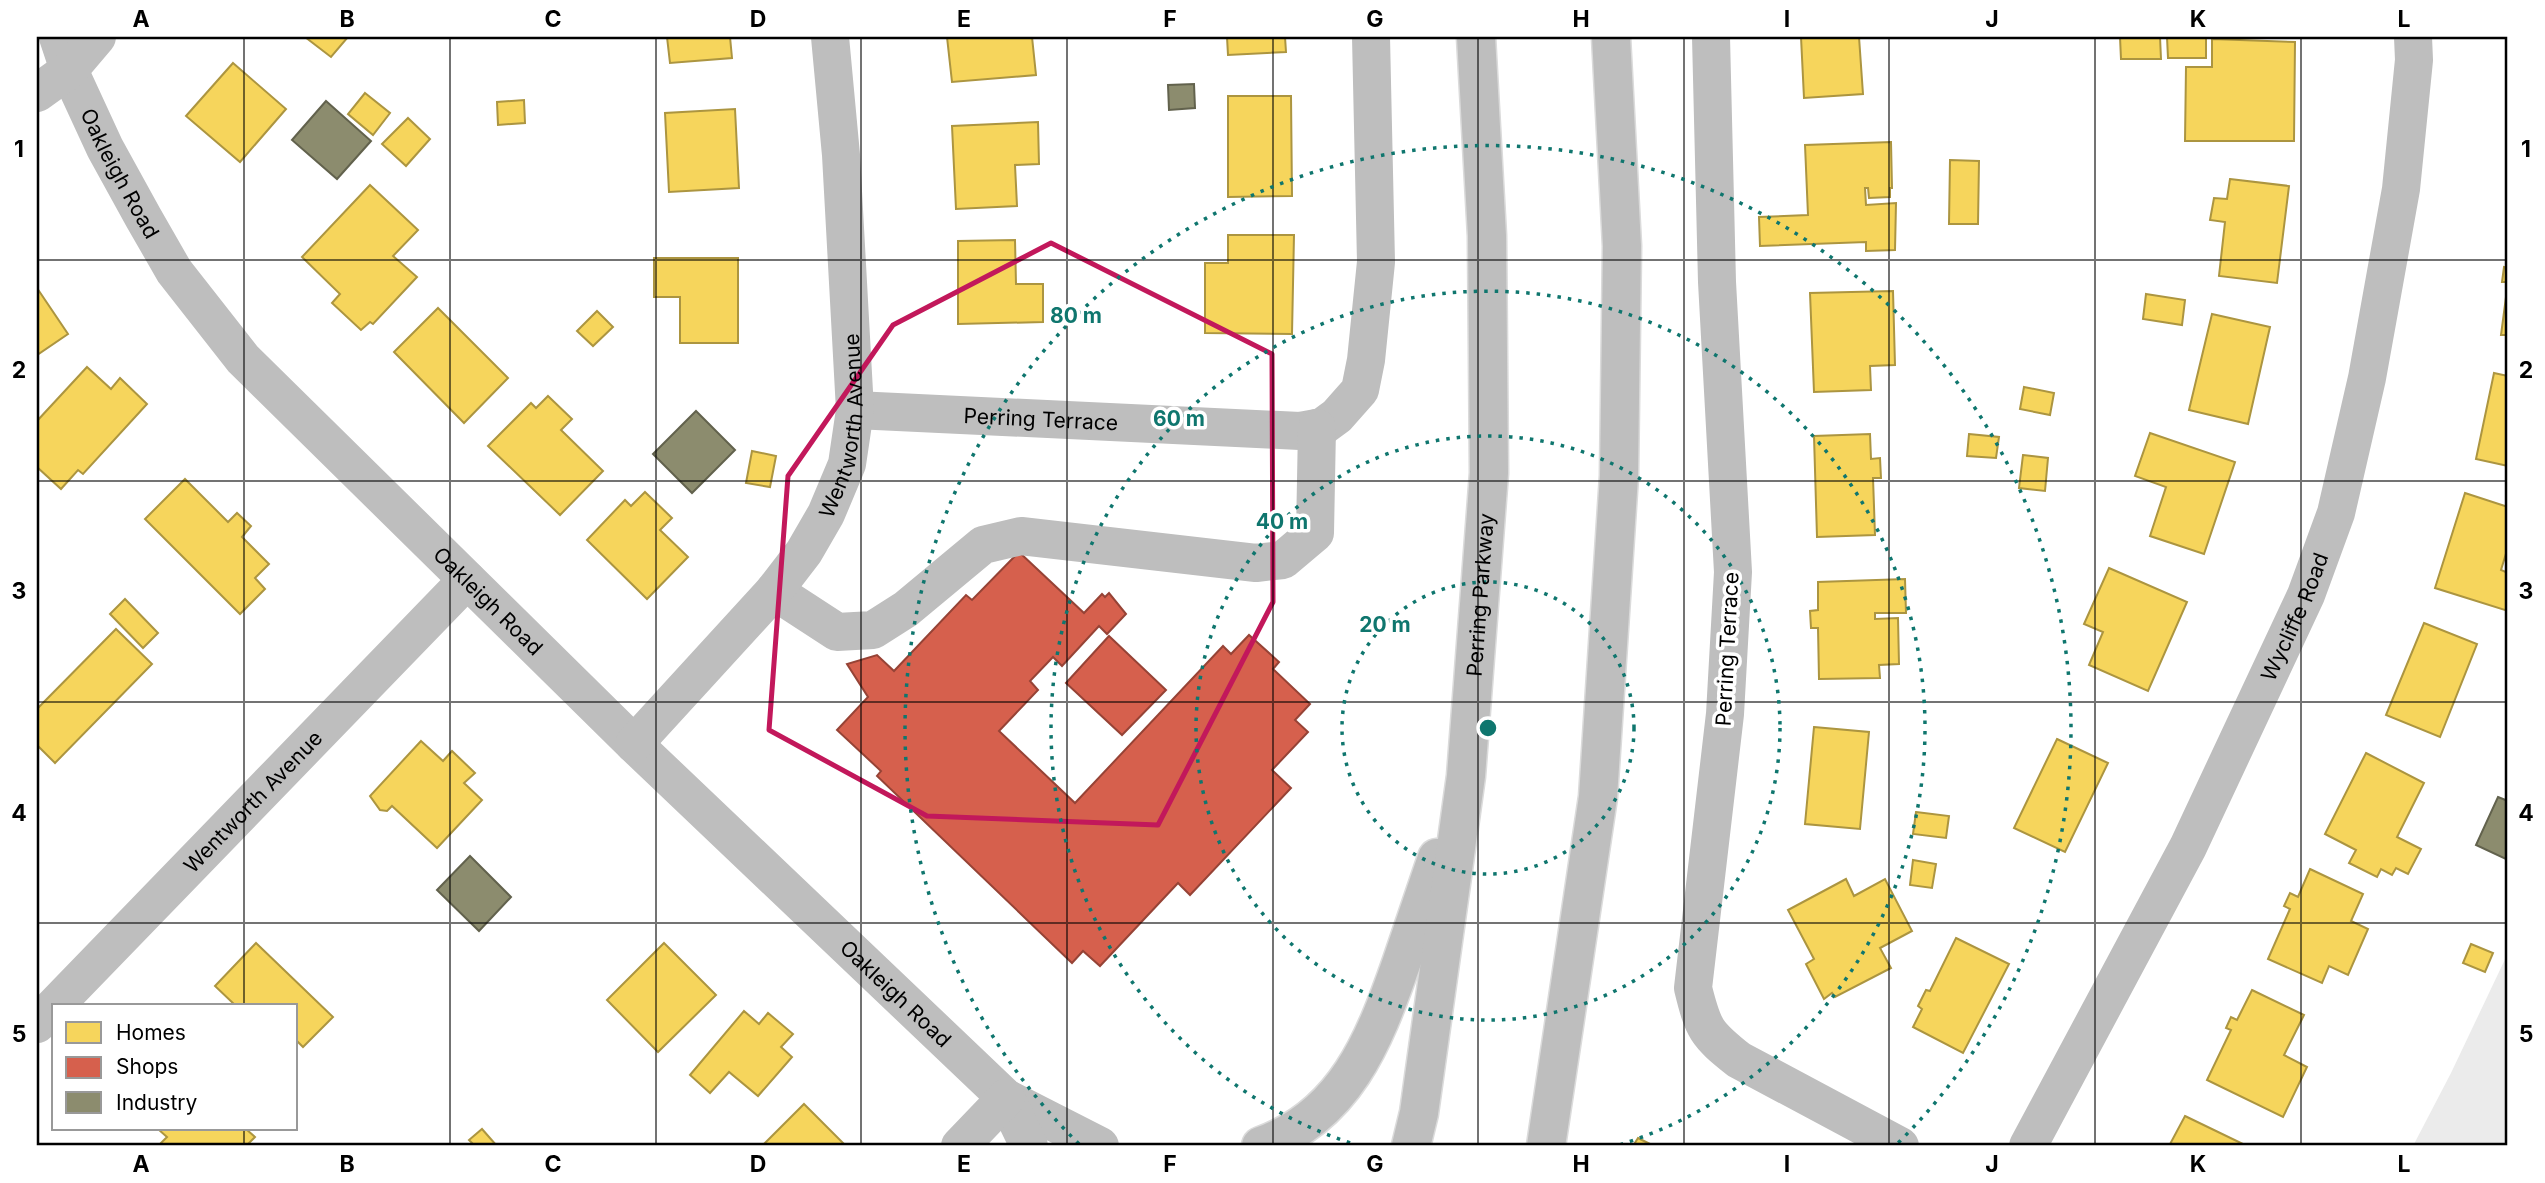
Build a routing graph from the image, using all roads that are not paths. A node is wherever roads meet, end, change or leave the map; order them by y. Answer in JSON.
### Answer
{"nodes":[{"id":1,"x":97,"y":37,"type":"edge"},
{"id":2,"x":831,"y":37,"type":"edge"},
{"id":3,"x":1371,"y":37,"type":"edge"},
{"id":4,"x":1476,"y":37,"type":"edge"},
{"id":5,"x":1611,"y":37,"type":"edge"},
{"id":6,"x":1711,"y":37,"type":"edge"},
{"id":7,"x":2413,"y":37,"type":"edge"},
{"id":8,"x":63,"y":53,"type":"edge"},
{"id":9,"x":37,"y":93,"type":"edge"},
{"id":10,"x":855,"y":410,"type":"junction"},
{"id":11,"x":1317,"y":428,"type":"junction"},
{"id":12,"x":467,"y":580,"type":"junction"},
{"id":13,"x":774,"y":591,"type":"junction"},
{"id":14,"x":634,"y":744,"type":"junction"},
{"id":15,"x":1466,"y":776,"type":"junction"},
{"id":16,"x":56,"y":1004,"type":"edge"},
{"id":17,"x":52,"y":1009,"type":"edge"},
{"id":18,"x":37,"y":1024,"type":"edge"},
{"id":19,"x":1006,"y":1098,"type":"junction"},
{"id":20,"x":960,"y":1146,"type":"edge"},
{"id":21,"x":1029,"y":1146,"type":"edge"},
{"id":22,"x":1100,"y":1146,"type":"edge"},
{"id":23,"x":1261,"y":1146,"type":"edge"},
{"id":24,"x":1411,"y":1146,"type":"edge"},
{"id":25,"x":1546,"y":1146,"type":"edge"},
{"id":26,"x":1900,"y":1146,"type":"edge"},
{"id":27,"x":2028,"y":1146,"type":"edge"}],
"edges":[{"from":1,"to":8,"type":"street"},
{"from":2,"to":10,"type":"street","name":"Wentworth Avenue"},
{"from":3,"to":11,"type":"street"},
{"from":4,"to":15,"type":"street","name":"Perring Parkway"},
{"from":5,"to":25,"type":"street"},
{"from":6,"to":26,"type":"street","name":"Perring Terrace"},
{"from":7,"to":27,"type":"street","name":"Wycliffe Road"},
{"from":8,"to":9,"type":"street"},
{"from":8,"to":12,"type":"street","name":"Oakleigh Road"},
{"from":10,"to":11,"type":"street","name":"Perring Terrace"},
{"from":10,"to":13,"type":"street","name":"Wentworth Avenue"},
{"from":11,"to":13,"type":"street"},
{"from":12,"to":14,"type":"street","name":"Oakleigh Road"},
{"from":12,"to":16,"type":"street","name":"Wentworth Avenue"},
{"from":13,"to":14,"type":"street","name":"Wentworth Avenue"},
{"from":14,"to":19,"type":"street","name":"Oakleigh Road"},
{"from":15,"to":23,"type":"street"},
{"from":15,"to":24,"type":"street","name":"Perring Parkway"},
{"from":17,"to":18,"type":"street","name":"Wentworth Avenue"},
{"from":19,"to":20,"type":"street"},
{"from":19,"to":21,"type":"street","name":"Oakleigh Road"},
{"from":19,"to":22,"type":"street","name":"Oakleigh Road"}]}
